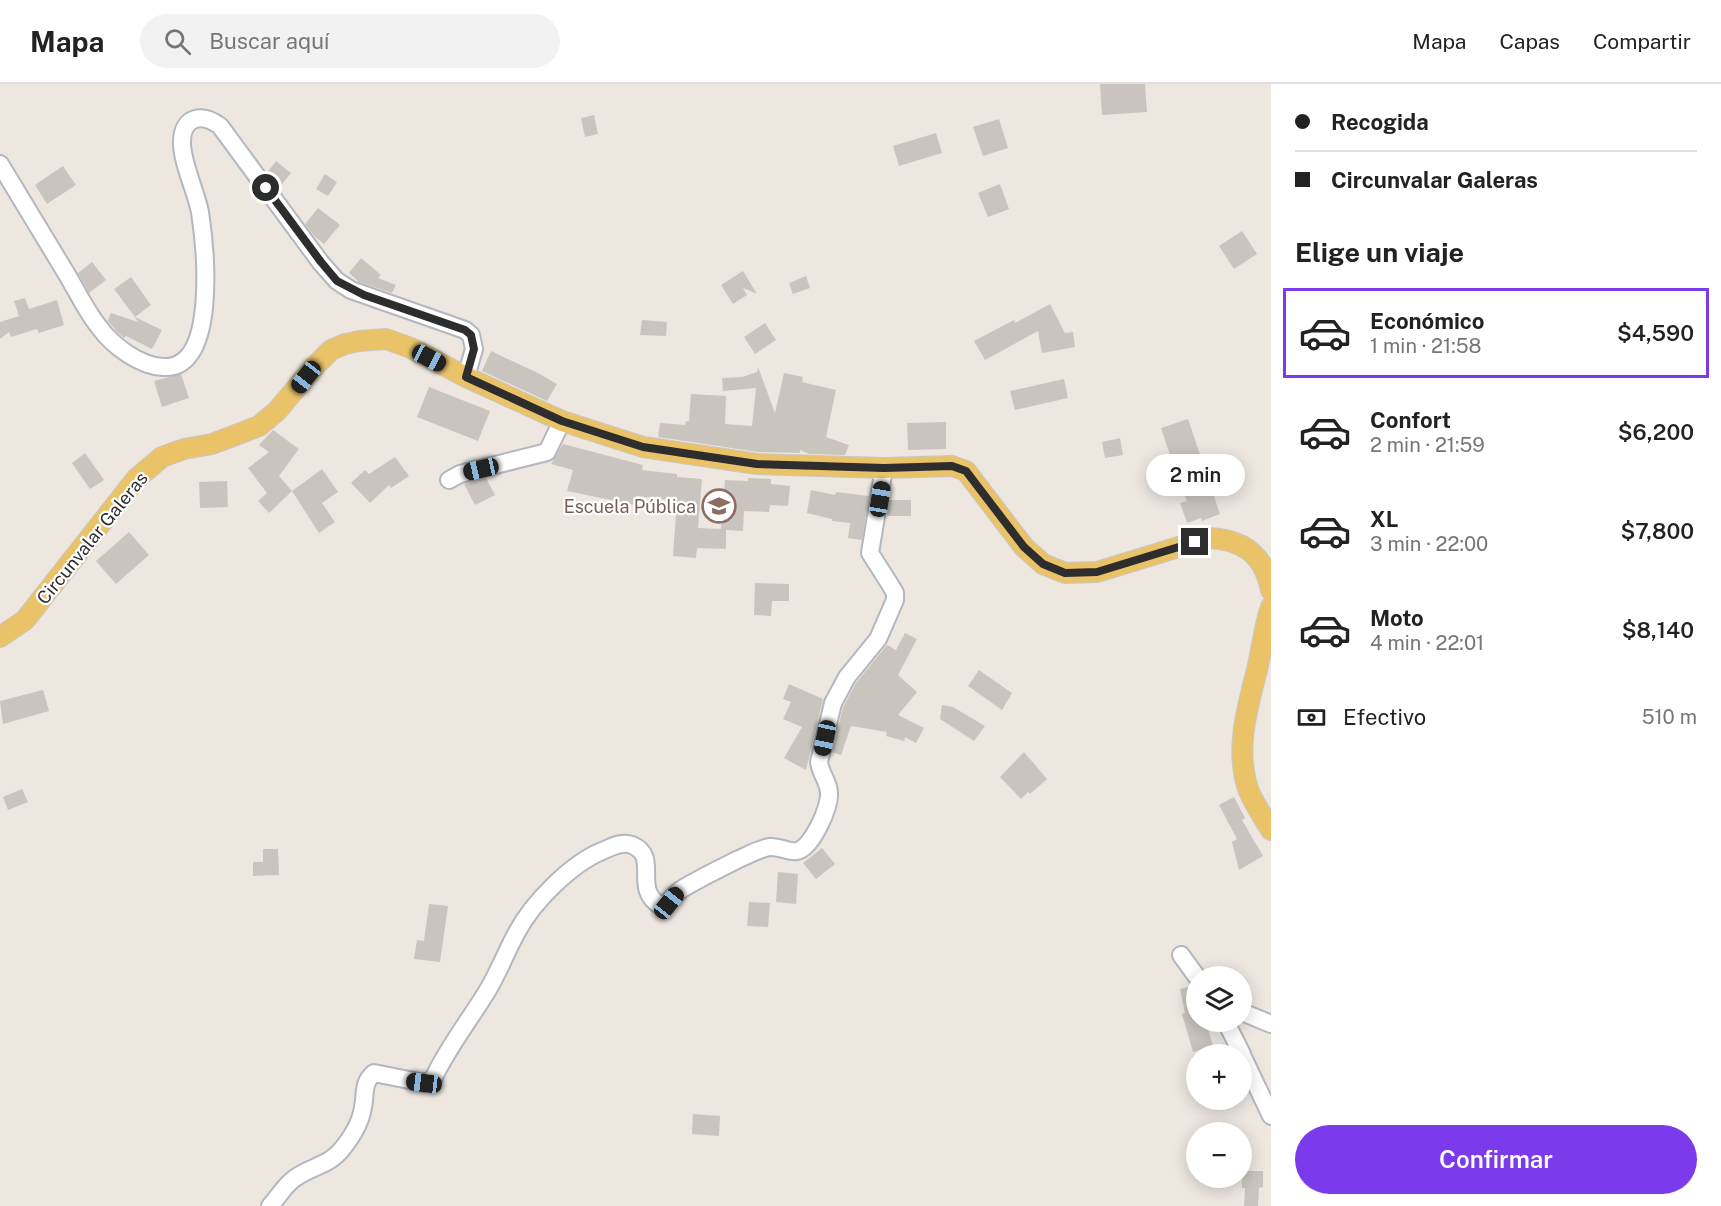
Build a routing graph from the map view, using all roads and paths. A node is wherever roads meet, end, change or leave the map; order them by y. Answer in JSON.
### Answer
{"nodes":[{"id":1,"x":0,"y":164,"type":"edge"},
{"id":2,"x":466,"y":377,"type":"junction"},
{"id":3,"x":562,"y":421,"type":"junction"},
{"id":4,"x":884,"y":468,"type":"junction"},
{"id":5,"x":449,"y":480,"type":"dead end"},
{"id":6,"x":1271,"y":590,"type":"edge"},
{"id":7,"x":1271,"y":606,"type":"edge"},
{"id":8,"x":0,"y":637,"type":"edge"},
{"id":9,"x":1271,"y":830,"type":"edge"},
{"id":10,"x":1180,"y":955,"type":"dead end"},
{"id":11,"x":1189,"y":966,"type":"edge"},
{"id":12,"x":1252,"y":1016,"type":"edge"},
{"id":13,"x":1271,"y":1024,"type":"edge"},
{"id":14,"x":1252,"y":1076,"type":"edge"},
{"id":15,"x":1271,"y":1116,"type":"edge"},
{"id":16,"x":270,"y":1206,"type":"edge"}],
"edges":[{"from":1,"to":2,"type":"street"},
{"from":2,"to":3,"type":"main road","name":"Circunvalar Galeras"},
{"from":2,"to":8,"type":"main road","name":"Circunvalar Galeras"},
{"from":3,"to":4,"type":"main road","name":"Circunvalar Galeras"},
{"from":3,"to":5,"type":"street"},
{"from":4,"to":6,"type":"main road","name":"Circunvalar Galeras"},
{"from":4,"to":16,"type":"street"},
{"from":7,"to":9,"type":"main road"},
{"from":10,"to":11,"type":"street"},
{"from":12,"to":13,"type":"street"},
{"from":14,"to":15,"type":"street"}]}
